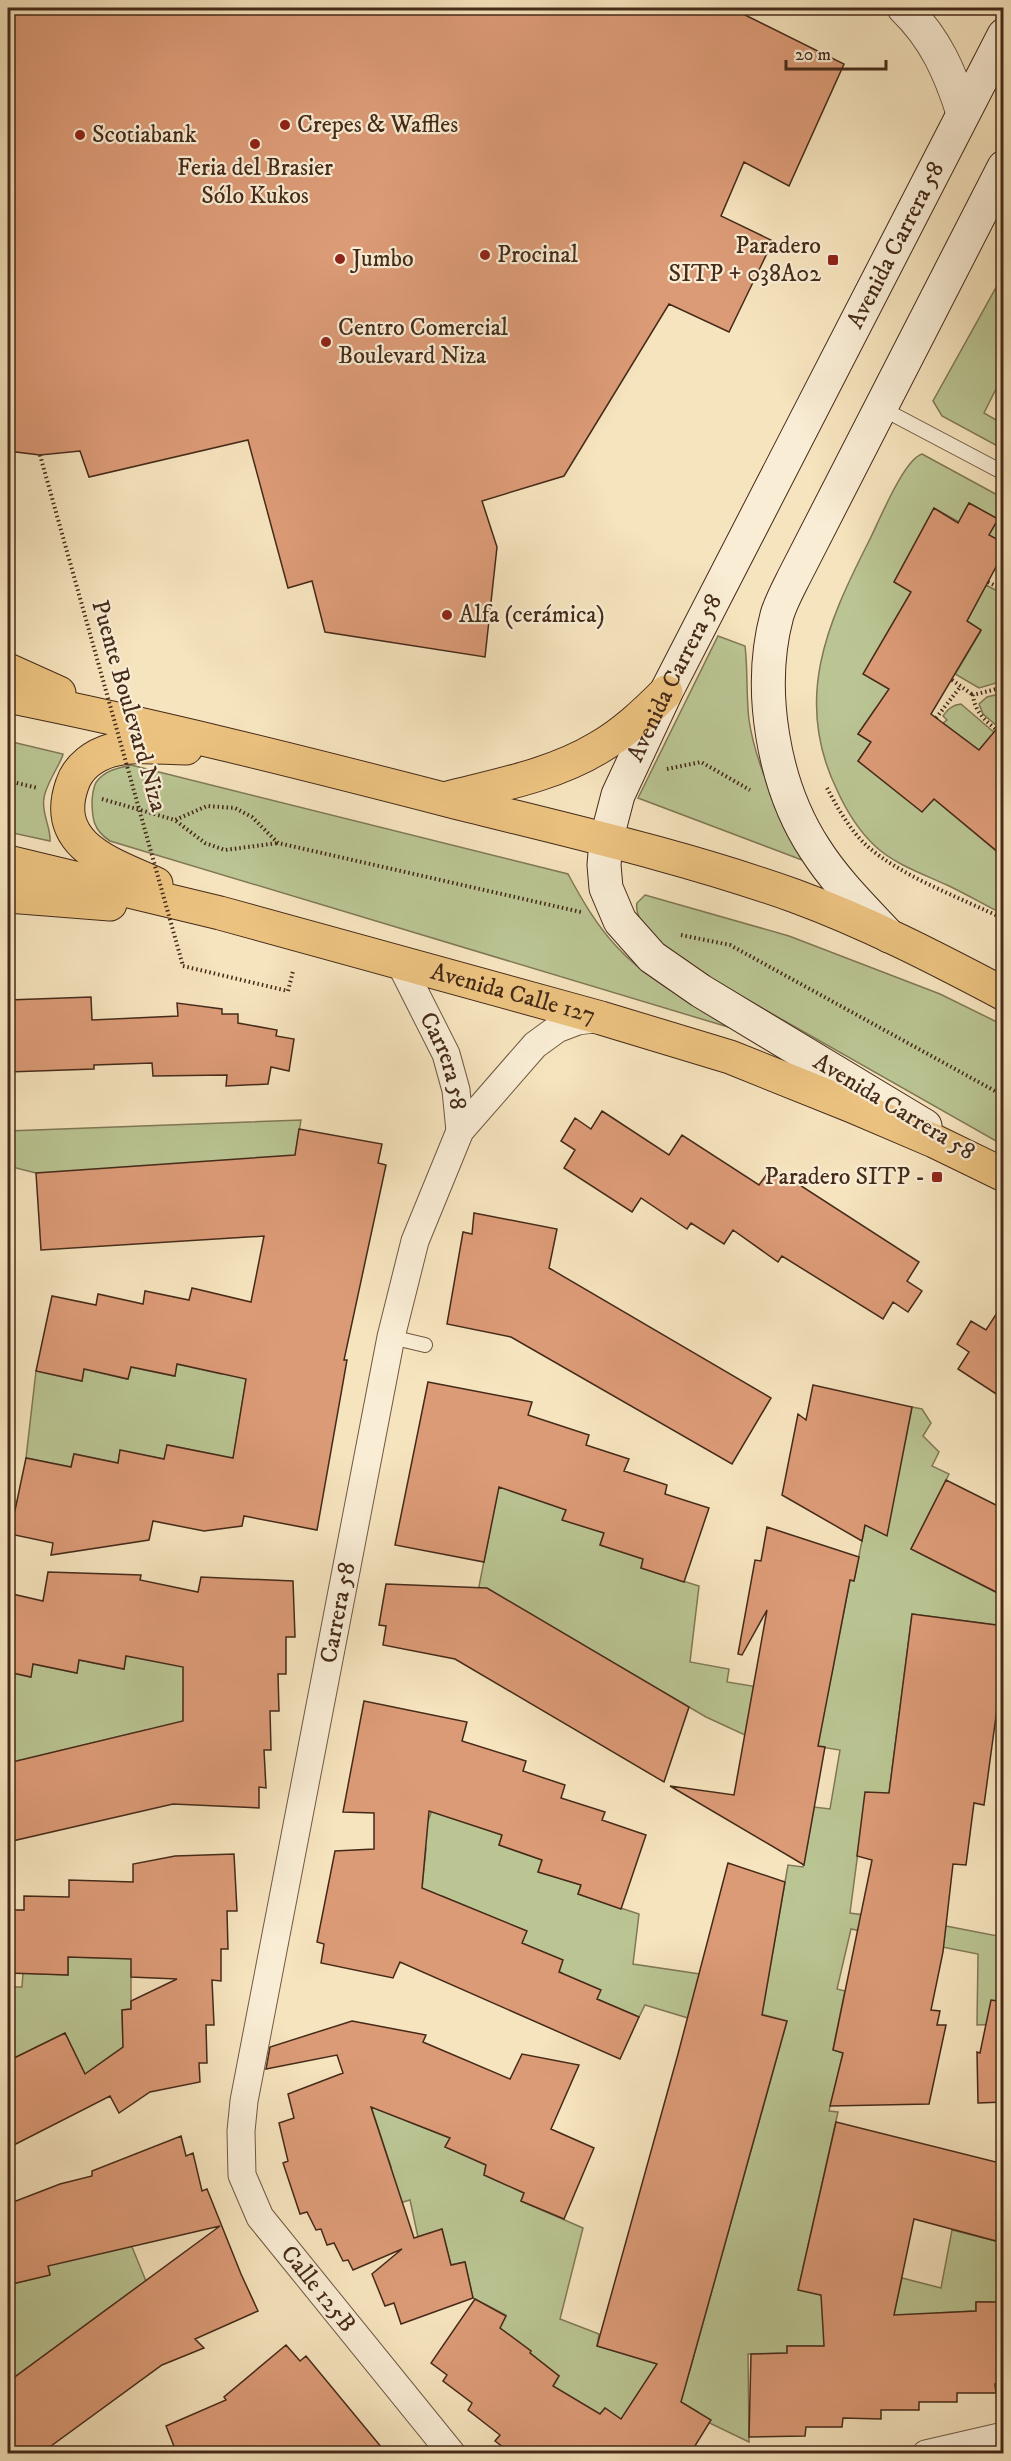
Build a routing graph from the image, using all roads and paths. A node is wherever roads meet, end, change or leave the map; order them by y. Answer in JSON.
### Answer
{"nodes":[{"id":1,"x":904,"y":8,"type":"edge"},
{"id":2,"x":1004,"y":34,"type":"edge"},
{"id":3,"x":963,"y":113,"type":"junction"},
{"id":4,"x":1004,"y":167,"type":"edge"},
{"id":5,"x":880,"y":408,"type":"junction"},
{"id":6,"x":40,"y":455,"type":"dead end"},
{"id":7,"x":1004,"y":473,"type":"edge"},
{"id":8,"x":988,"y":582,"type":"dead end"},
{"id":9,"x":1004,"y":590,"type":"edge"},
{"id":10,"x":8,"y":670,"type":"edge"},
{"id":11,"x":952,"y":680,"type":"dead end"},
{"id":12,"x":961,"y":686,"type":"junction"},
{"id":13,"x":1004,"y":687,"type":"edge"},
{"id":14,"x":666,"y":692,"type":"junction"},
{"id":15,"x":974,"y":695,"type":"junction"},
{"id":16,"x":8,"y":696,"type":"edge"},
{"id":17,"x":116,"y":718,"type":"junction"},
{"id":18,"x":936,"y":718,"type":"dead end"},
{"id":19,"x":1004,"y":735,"type":"edge"},
{"id":20,"x":245,"y":749,"type":"junction"},
{"id":21,"x":666,"y":770,"type":"dead end"},
{"id":22,"x":8,"y":781,"type":"edge"},
{"id":23,"x":35,"y":787,"type":"dead end"},
{"id":24,"x":827,"y":788,"type":"dead end"},
{"id":25,"x":754,"y":792,"type":"dead end"},
{"id":26,"x":444,"y":799,"type":"junction"},
{"id":27,"x":108,"y":800,"type":"dead end"},
{"id":28,"x":175,"y":820,"type":"junction"},
{"id":29,"x":606,"y":841,"type":"junction"},
{"id":30,"x":278,"y":843,"type":"junction"},
{"id":31,"x":8,"y":862,"type":"edge"},
{"id":32,"x":8,"y":896,"type":"edge"},
{"id":33,"x":220,"y":913,"type":"junction"},
{"id":34,"x":1004,"y":919,"type":"edge"},
{"id":35,"x":620,"y":921,"type":"junction"},
{"id":36,"x":674,"y":933,"type":"dead end"},
{"id":37,"x":891,"y":938,"type":"junction"},
{"id":38,"x":400,"y":963,"type":"junction"},
{"id":39,"x":293,"y":971,"type":"dead end"},
{"id":40,"x":1004,"y":994,"type":"edge"},
{"id":41,"x":601,"y":1018,"type":"junction"},
{"id":42,"x":1004,"y":1096,"type":"edge"},
{"id":43,"x":460,"y":1131,"type":"junction"},
{"id":44,"x":1004,"y":1174,"type":"edge"},
{"id":45,"x":391,"y":1337,"type":"junction"},
{"id":46,"x":425,"y":1345,"type":"dead end"},
{"id":47,"x":244,"y":2101,"type":"joint"},
{"id":48,"x":1004,"y":2436,"type":"edge"},
{"id":49,"x":452,"y":2454,"type":"edge"},
{"id":50,"x":926,"y":2454,"type":"edge"}],
"edges":[{"from":1,"to":3,"type":"main road"},
{"from":2,"to":3,"type":"main road","name":"Avenida Carrera 58"},
{"from":3,"to":14,"type":"main road","name":"Avenida Carrera 58"},
{"from":4,"to":5,"type":"main road"},
{"from":5,"to":7,"type":"lane"},
{"from":5,"to":37,"type":"main road"},
{"from":6,"to":39,"type":"path","name":"Puente Boulevard Niza","bridge":true},
{"from":8,"to":9,"type":"path"},
{"from":10,"to":17,"type":"main road"},
{"from":11,"to":12,"type":"path"},
{"from":12,"to":15,"type":"path"},
{"from":12,"to":18,"type":"path"},
{"from":13,"to":15,"type":"path"},
{"from":14,"to":26,"type":"main road"},
{"from":14,"to":29,"type":"main road","name":"Avenida Carrera 58"},
{"from":15,"to":19,"type":"path"},
{"from":16,"to":17,"type":"main road"},
{"from":17,"to":20,"type":"main road"},
{"from":20,"to":26,"type":"main road"},
{"from":20,"to":33,"type":"main road"},
{"from":21,"to":25,"type":"path"},
{"from":22,"to":23,"type":"path"},
{"from":24,"to":34,"type":"path"},
{"from":26,"to":29,"type":"main road"},
{"from":27,"to":28,"type":"path"},
{"from":28,"to":30,"type":"path"},
{"from":28,"to":30,"type":"path"},
{"from":29,"to":35,"type":"main road","name":"Avenida Carrera 58"},
{"from":29,"to":37,"type":"main road"},
{"from":30,"to":35,"type":"path"},
{"from":31,"to":33,"type":"main road","name":"Avenida Calle 127"},
{"from":32,"to":33,"type":"main road"},
{"from":33,"to":38,"type":"main road","name":"Avenida Calle 127"},
{"from":35,"to":44,"type":"main road","name":"Avenida Carrera 58"},
{"from":36,"to":42,"type":"path"},
{"from":37,"to":40,"type":"main road"},
{"from":38,"to":41,"type":"main road","name":"Avenida Calle 127"},
{"from":38,"to":43,"type":"street","name":"Carrera 58"},
{"from":41,"to":43,"type":"street","name":"Carrera 58"},
{"from":41,"to":44,"type":"main road","name":"Avenida Calle 127"},
{"from":43,"to":45,"type":"street","name":"Carrera 58"},
{"from":45,"to":46,"type":"lane"},
{"from":45,"to":47,"type":"street","name":"Carrera 58"},
{"from":47,"to":49,"type":"street","name":"Calle 125B"},
{"from":48,"to":50,"type":"street"}]}
